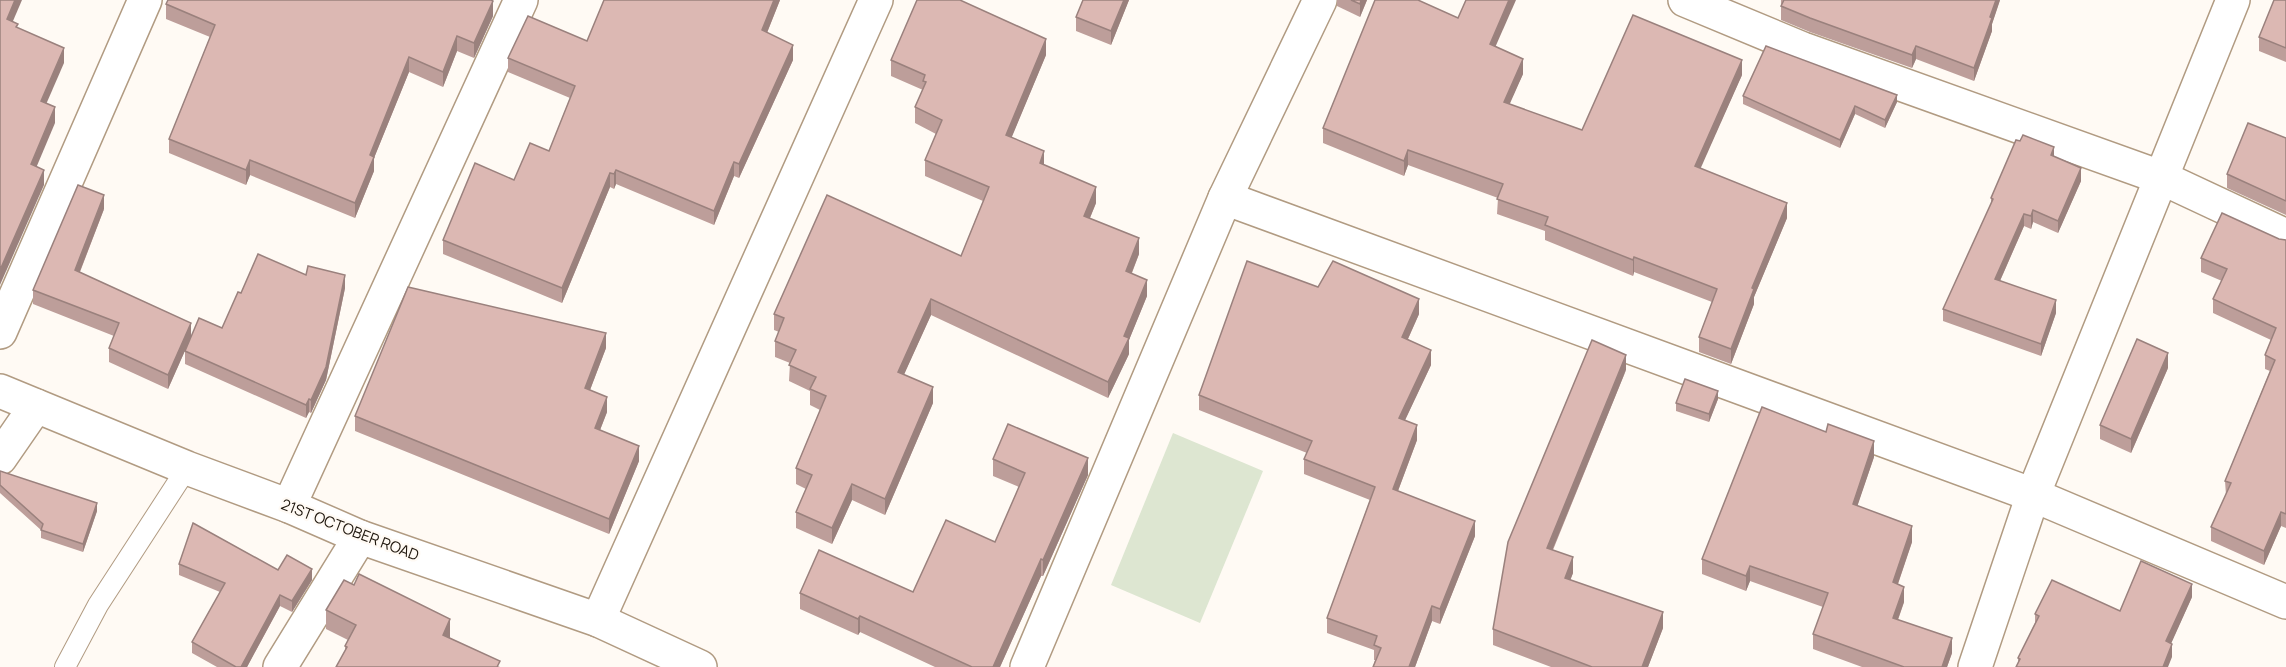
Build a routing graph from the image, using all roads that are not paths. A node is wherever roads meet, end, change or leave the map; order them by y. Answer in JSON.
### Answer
{"nodes":[{"id":1,"x":145,"y":0,"type":"edge"},
{"id":2,"x":521,"y":0,"type":"edge"},
{"id":3,"x":876,"y":0,"type":"edge"},
{"id":4,"x":1320,"y":0,"type":"edge"},
{"id":5,"x":1685,"y":0,"type":"edge"},
{"id":6,"x":2233,"y":0,"type":"edge"},
{"id":7,"x":2160,"y":177,"type":"junction"},
{"id":8,"x":1225,"y":198,"type":"junction"},
{"id":9,"x":2286,"y":236,"type":"edge"},
{"id":10,"x":0,"y":332,"type":"edge"},
{"id":11,"x":0,"y":391,"type":"edge"},
{"id":12,"x":36,"y":406,"type":"junction"},
{"id":13,"x":0,"y":458,"type":"edge"},
{"id":14,"x":188,"y":468,"type":"junction"},
{"id":15,"x":2033,"y":495,"type":"junction"},
{"id":16,"x":289,"y":506,"type":"junction"},
{"id":17,"x":360,"y":537,"type":"junction"},
{"id":18,"x":2286,"y":602,"type":"edge"},
{"id":19,"x":598,"y":620,"type":"junction"},
{"id":20,"x":65,"y":667,"type":"edge"},
{"id":21,"x":280,"y":667,"type":"edge"},
{"id":22,"x":700,"y":667,"type":"edge"},
{"id":23,"x":1027,"y":667,"type":"edge"},
{"id":24,"x":1975,"y":667,"type":"edge"}],
"edges":[{"from":1,"to":10,"type":"street"},
{"from":2,"to":16,"type":"street"},
{"from":3,"to":19,"type":"street"},
{"from":4,"to":8,"type":"street"},
{"from":5,"to":7,"type":"street"},
{"from":6,"to":7,"type":"street"},
{"from":7,"to":9,"type":"street"},
{"from":7,"to":15,"type":"street"},
{"from":8,"to":15,"type":"street"},
{"from":8,"to":23,"type":"street"},
{"from":11,"to":12,"type":"street","name":"21ST OCTOBER ROAD"},
{"from":12,"to":13,"type":"street"},
{"from":12,"to":14,"type":"street","name":"21ST OCTOBER ROAD"},
{"from":14,"to":16,"type":"street","name":"21ST OCTOBER ROAD"},
{"from":14,"to":20,"type":"lane"},
{"from":15,"to":18,"type":"street"},
{"from":15,"to":24,"type":"street"},
{"from":16,"to":17,"type":"street","name":"21ST OCTOBER ROAD"},
{"from":17,"to":19,"type":"street","name":"21ST OCTOBER ROAD"},
{"from":17,"to":21,"type":"street"},
{"from":19,"to":22,"type":"street","name":"21ST OCTOBER ROAD"}]}
